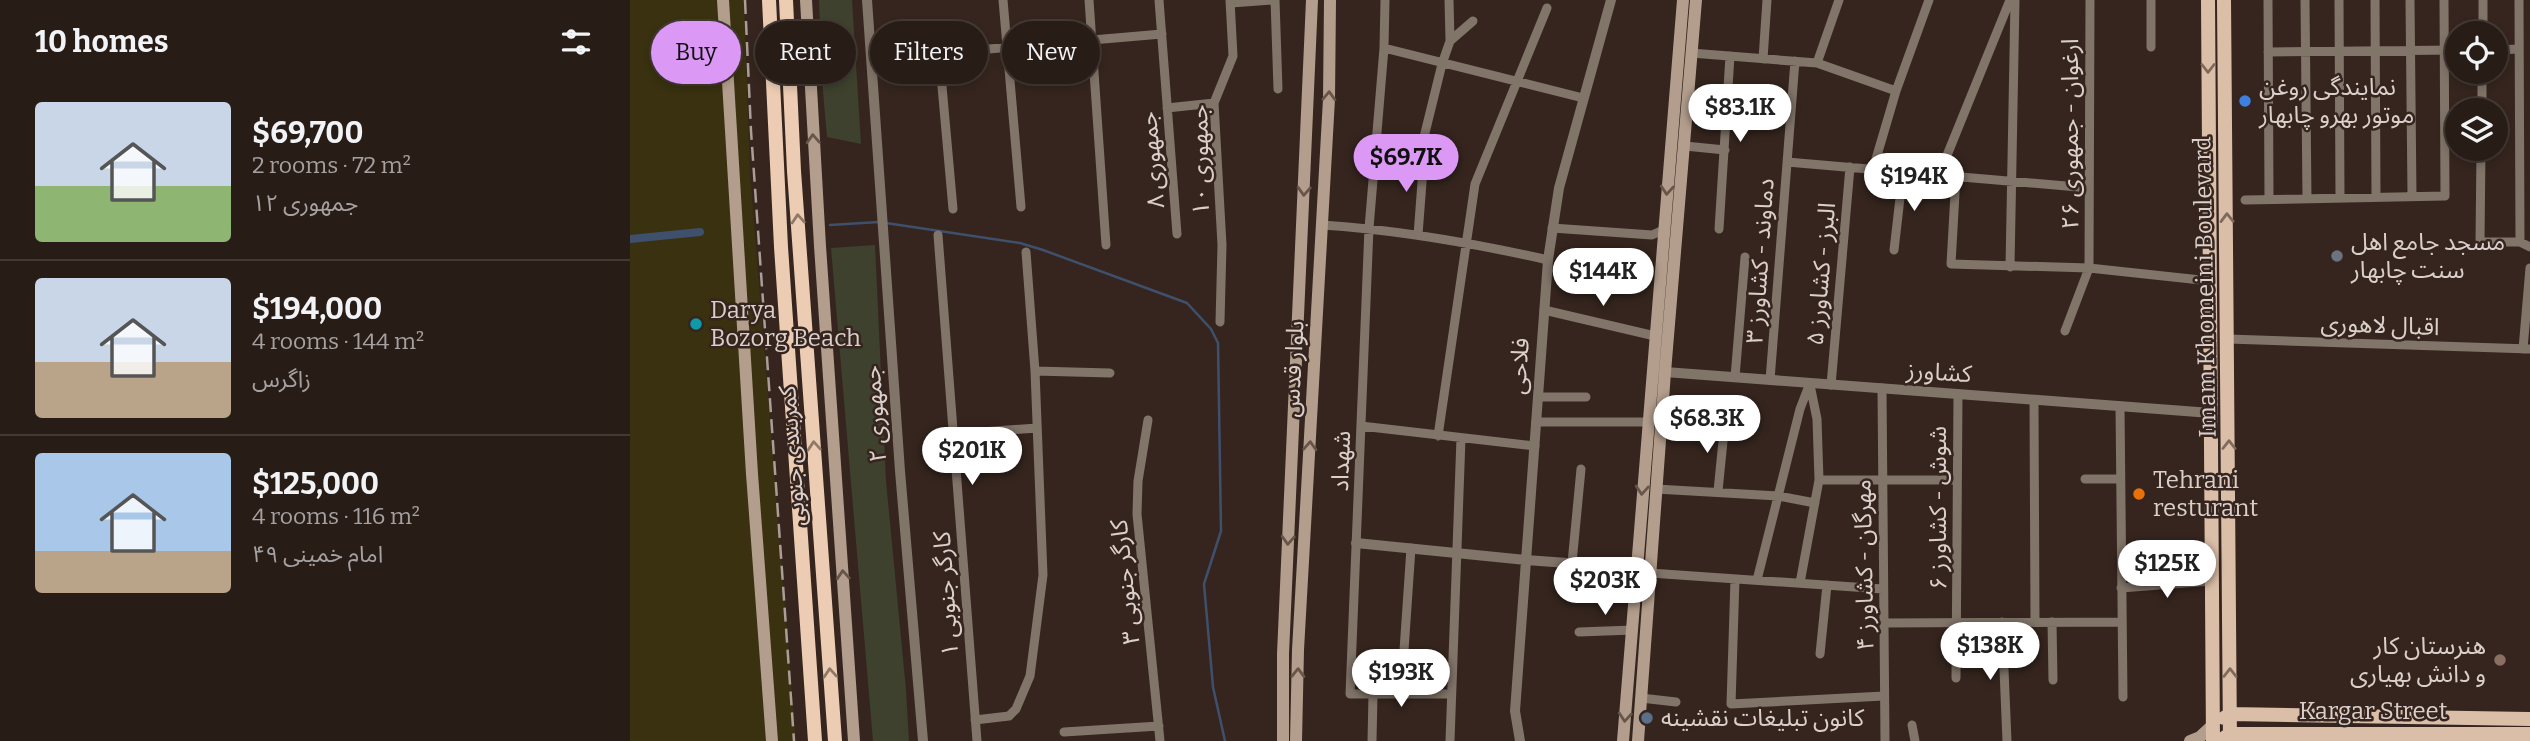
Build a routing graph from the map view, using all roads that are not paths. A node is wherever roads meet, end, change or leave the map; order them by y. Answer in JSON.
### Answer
{"nodes":[{"id":1,"x":723,"y":0,"type":"edge"},
{"id":2,"x":769,"y":0,"type":"edge"},
{"id":3,"x":786,"y":0,"type":"edge"},
{"id":4,"x":806,"y":0,"type":"edge"},
{"id":5,"x":867,"y":0,"type":"edge"},
{"id":6,"x":1003,"y":0,"type":"edge"},
{"id":7,"x":1089,"y":0,"type":"edge"},
{"id":8,"x":1159,"y":0,"type":"edge"},
{"id":9,"x":1274,"y":0,"type":"edge"},
{"id":10,"x":1312,"y":0,"type":"edge"},
{"id":11,"x":1331,"y":0,"type":"edge"},
{"id":12,"x":1385,"y":0,"type":"edge"},
{"id":13,"x":1449,"y":0,"type":"edge"},
{"id":14,"x":1611,"y":0,"type":"edge"},
{"id":15,"x":1683,"y":0,"type":"edge"},
{"id":16,"x":1696,"y":0,"type":"edge"},
{"id":17,"x":1768,"y":0,"type":"edge"},
{"id":18,"x":1839,"y":0,"type":"edge"},
{"id":19,"x":1928,"y":0,"type":"edge"},
{"id":20,"x":2012,"y":0,"type":"edge"},
{"id":21,"x":2090,"y":0,"type":"edge"},
{"id":22,"x":2151,"y":0,"type":"edge"},
{"id":23,"x":2207,"y":0,"type":"edge"},
{"id":24,"x":2224,"y":0,"type":"edge"},
{"id":25,"x":2268,"y":0,"type":"edge"},
{"id":26,"x":2305,"y":0,"type":"edge"},
{"id":27,"x":2339,"y":0,"type":"edge"},
{"id":28,"x":2375,"y":0,"type":"edge"},
{"id":29,"x":2410,"y":0,"type":"edge"},
{"id":30,"x":2444,"y":0,"type":"edge"},
{"id":31,"x":2483,"y":0,"type":"edge"},
{"id":32,"x":2519,"y":0,"type":"edge"},
{"id":33,"x":1231,"y":1,"type":"edge"},
{"id":34,"x":1547,"y":8,"type":"dead end"},
{"id":35,"x":1005,"y":21,"type":"edge"},
{"id":36,"x":1091,"y":21,"type":"edge"},
{"id":37,"x":1473,"y":21,"type":"dead end"},
{"id":38,"x":2483,"y":21,"type":"edge"},
{"id":39,"x":1161,"y":34,"type":"junction"},
{"id":40,"x":870,"y":35,"type":"edge"},
{"id":41,"x":1100,"y":39,"type":"edge"},
{"id":42,"x":1450,"y":41,"type":"junction"},
{"id":43,"x":2151,"y":47,"type":"dead end"},
{"id":44,"x":1384,"y":48,"type":"junction"},
{"id":45,"x":2508,"y":49,"type":"edge"},
{"id":46,"x":2519,"y":49,"type":"junction"},
{"id":47,"x":2410,"y":50,"type":"junction"},
{"id":48,"x":2444,"y":50,"type":"junction"},
{"id":49,"x":2339,"y":51,"type":"junction"},
{"id":50,"x":2375,"y":51,"type":"junction"},
{"id":51,"x":2269,"y":52,"type":"junction"},
{"id":52,"x":2305,"y":52,"type":"junction"},
{"id":53,"x":1691,"y":53,"type":"junction"},
{"id":54,"x":1730,"y":56,"type":"junction"},
{"id":55,"x":1763,"y":59,"type":"junction"},
{"id":56,"x":1794,"y":61,"type":"junction"},
{"id":57,"x":1817,"y":63,"type":"junction"},
{"id":58,"x":1442,"y":64,"type":"junction"},
{"id":59,"x":1518,"y":82,"type":"junction"},
{"id":60,"x":874,"y":84,"type":"edge"},
{"id":61,"x":942,"y":84,"type":"edge"},
{"id":62,"x":1010,"y":84,"type":"edge"},
{"id":63,"x":1095,"y":84,"type":"edge"},
{"id":64,"x":1278,"y":89,"type":"dead end"},
{"id":65,"x":1896,"y":91,"type":"junction"},
{"id":66,"x":1583,"y":98,"type":"junction"},
{"id":67,"x":1214,"y":103,"type":"junction"},
{"id":68,"x":1167,"y":108,"type":"junction"},
{"id":69,"x":1424,"y":137,"type":"dead end"},
{"id":70,"x":1685,"y":146,"type":"junction"},
{"id":71,"x":2519,"y":147,"type":"junction"},
{"id":72,"x":2530,"y":147,"type":"edge"},
{"id":73,"x":1724,"y":150,"type":"junction"},
{"id":74,"x":1424,"y":156,"type":"dead end"},
{"id":75,"x":2481,"y":161,"type":"edge"},
{"id":76,"x":1787,"y":162,"type":"junction"},
{"id":77,"x":1850,"y":167,"type":"junction"},
{"id":78,"x":1873,"y":169,"type":"junction"},
{"id":79,"x":1903,"y":172,"type":"junction"},
{"id":80,"x":1939,"y":175,"type":"junction"},
{"id":81,"x":1956,"y":176,"type":"junction"},
{"id":82,"x":2011,"y":181,"type":"junction"},
{"id":83,"x":2089,"y":188,"type":"junction"},
{"id":84,"x":2412,"y":196,"type":"junction"},
{"id":85,"x":2376,"y":197,"type":"junction"},
{"id":86,"x":2340,"y":198,"type":"junction"},
{"id":87,"x":2269,"y":199,"type":"junction"},
{"id":88,"x":2307,"y":199,"type":"junction"},
{"id":89,"x":2245,"y":200,"type":"dead end"},
{"id":90,"x":1021,"y":207,"type":"dead end"},
{"id":91,"x":953,"y":209,"type":"dead end"},
{"id":92,"x":1322,"y":225,"type":"junction"},
{"id":93,"x":1369,"y":228,"type":"junction"},
{"id":94,"x":1552,"y":228,"type":"junction"},
{"id":95,"x":1719,"y":229,"type":"dead end"},
{"id":96,"x":1663,"y":230,"type":"junction"},
{"id":97,"x":938,"y":234,"type":"dead end"},
{"id":98,"x":1177,"y":234,"type":"dead end"},
{"id":99,"x":1418,"y":235,"type":"junction"},
{"id":100,"x":1467,"y":242,"type":"junction"},
{"id":101,"x":2520,"y":242,"type":"junction"},
{"id":102,"x":1106,"y":245,"type":"dead end"},
{"id":103,"x":2530,"y":247,"type":"edge"},
{"id":104,"x":1894,"y":250,"type":"dead end"},
{"id":105,"x":1026,"y":252,"type":"dead end"},
{"id":106,"x":1745,"y":257,"type":"dead end"},
{"id":107,"x":1548,"y":260,"type":"junction"},
{"id":108,"x":2010,"y":267,"type":"junction"},
{"id":109,"x":2089,"y":268,"type":"junction"},
{"id":110,"x":2530,"y":268,"type":"edge"},
{"id":111,"x":1659,"y":275,"type":"junction"},
{"id":112,"x":1674,"y":276,"type":"junction"},
{"id":113,"x":2210,"y":281,"type":"junction"},
{"id":114,"x":1544,"y":310,"type":"junction"},
{"id":115,"x":1220,"y":321,"type":"dead end"},
{"id":116,"x":1298,"y":329,"type":"junction"},
{"id":117,"x":1316,"y":330,"type":"junction"},
{"id":118,"x":2065,"y":331,"type":"dead end"},
{"id":119,"x":1655,"y":336,"type":"junction"},
{"id":120,"x":2228,"y":339,"type":"junction"},
{"id":121,"x":2527,"y":349,"type":"edge"},
{"id":122,"x":1035,"y":371,"type":"junction"},
{"id":123,"x":1665,"y":372,"type":"junction"},
{"id":124,"x":1110,"y":373,"type":"dead end"},
{"id":125,"x":1735,"y":377,"type":"junction"},
{"id":126,"x":1770,"y":380,"type":"junction"},
{"id":127,"x":1810,"y":383,"type":"junction"},
{"id":128,"x":1831,"y":385,"type":"junction"},
{"id":129,"x":1881,"y":388,"type":"junction"},
{"id":130,"x":1958,"y":394,"type":"junction"},
{"id":131,"x":1538,"y":397,"type":"junction"},
{"id":132,"x":1586,"y":397,"type":"dead end"},
{"id":133,"x":2034,"y":400,"type":"junction"},
{"id":134,"x":2120,"y":406,"type":"junction"},
{"id":135,"x":2211,"y":413,"type":"junction"},
{"id":136,"x":1148,"y":420,"type":"dead end"},
{"id":137,"x":1725,"y":421,"type":"dead end"},
{"id":138,"x":1536,"y":422,"type":"junction"},
{"id":139,"x":1647,"y":422,"type":"junction"},
{"id":140,"x":1361,"y":426,"type":"junction"},
{"id":141,"x":1037,"y":428,"type":"junction"},
{"id":142,"x":954,"y":434,"type":"junction"},
{"id":143,"x":1438,"y":436,"type":"junction"},
{"id":144,"x":1461,"y":438,"type":"junction"},
{"id":145,"x":1535,"y":446,"type":"junction"},
{"id":146,"x":1644,"y":456,"type":"junction"},
{"id":147,"x":1658,"y":457,"type":"junction"},
{"id":148,"x":1581,"y":469,"type":"dead end"},
{"id":149,"x":2085,"y":479,"type":"dead end"},
{"id":150,"x":2120,"y":479,"type":"junction"},
{"id":151,"x":1819,"y":480,"type":"junction"},
{"id":152,"x":1882,"y":480,"type":"junction"},
{"id":153,"x":1957,"y":480,"type":"junction"},
{"id":154,"x":1656,"y":489,"type":"junction"},
{"id":155,"x":1718,"y":491,"type":"junction"},
{"id":156,"x":1778,"y":496,"type":"junction"},
{"id":157,"x":1815,"y":503,"type":"junction"},
{"id":158,"x":1356,"y":544,"type":"junction"},
{"id":159,"x":1411,"y":548,"type":"junction"},
{"id":160,"x":1457,"y":552,"type":"junction"},
{"id":161,"x":1525,"y":560,"type":"junction"},
{"id":162,"x":1572,"y":563,"type":"junction"},
{"id":163,"x":1636,"y":568,"type":"junction"},
{"id":164,"x":1650,"y":573,"type":"junction"},
{"id":165,"x":1735,"y":579,"type":"junction"},
{"id":166,"x":1758,"y":580,"type":"junction"},
{"id":167,"x":2211,"y":581,"type":"junction"},
{"id":168,"x":1800,"y":583,"type":"junction"},
{"id":169,"x":1828,"y":585,"type":"junction"},
{"id":170,"x":2121,"y":588,"type":"junction"},
{"id":171,"x":1883,"y":589,"type":"junction"},
{"id":172,"x":2002,"y":622,"type":"junction"},
{"id":173,"x":2035,"y":622,"type":"junction"},
{"id":174,"x":2052,"y":622,"type":"junction"},
{"id":175,"x":2122,"y":622,"type":"junction"},
{"id":176,"x":1884,"y":623,"type":"junction"},
{"id":177,"x":1956,"y":623,"type":"junction"},
{"id":178,"x":1633,"y":631,"type":"junction"},
{"id":179,"x":1579,"y":632,"type":"dead end"},
{"id":180,"x":1820,"y":654,"type":"dead end"},
{"id":181,"x":1956,"y":678,"type":"dead end"},
{"id":182,"x":2053,"y":680,"type":"dead end"},
{"id":183,"x":1373,"y":694,"type":"junction"},
{"id":184,"x":1401,"y":694,"type":"junction"},
{"id":185,"x":1451,"y":694,"type":"junction"},
{"id":186,"x":1884,"y":696,"type":"junction"},
{"id":187,"x":2123,"y":697,"type":"dead end"},
{"id":188,"x":1641,"y":698,"type":"junction"},
{"id":189,"x":1676,"y":702,"type":"dead end"},
{"id":190,"x":2230,"y":715,"type":"junction"},
{"id":191,"x":2304,"y":716,"type":"junction"},
{"id":192,"x":2530,"y":719,"type":"edge"},
{"id":193,"x":975,"y":720,"type":"junction"},
{"id":194,"x":1912,"y":725,"type":"dead end"},
{"id":195,"x":2213,"y":725,"type":"junction"},
{"id":196,"x":1159,"y":726,"type":"junction"},
{"id":197,"x":1064,"y":732,"type":"dead end"},
{"id":198,"x":2302,"y":734,"type":"junction"},
{"id":199,"x":2530,"y":734,"type":"edge"},
{"id":200,"x":2448,"y":737,"type":"edge"},
{"id":201,"x":2227,"y":738,"type":"edge"},
{"id":202,"x":772,"y":741,"type":"edge"},
{"id":203,"x":815,"y":741,"type":"edge"},
{"id":204,"x":835,"y":741,"type":"edge"},
{"id":205,"x":854,"y":741,"type":"edge"},
{"id":206,"x":923,"y":741,"type":"edge"},
{"id":207,"x":977,"y":741,"type":"edge"},
{"id":208,"x":1160,"y":741,"type":"edge"},
{"id":209,"x":1283,"y":741,"type":"edge"},
{"id":210,"x":1296,"y":741,"type":"edge"},
{"id":211,"x":1372,"y":741,"type":"edge"},
{"id":212,"x":1450,"y":741,"type":"edge"},
{"id":213,"x":1520,"y":741,"type":"edge"},
{"id":214,"x":1623,"y":741,"type":"edge"},
{"id":215,"x":1638,"y":741,"type":"edge"},
{"id":216,"x":1885,"y":741,"type":"edge"},
{"id":217,"x":1914,"y":741,"type":"edge"},
{"id":218,"x":2007,"y":741,"type":"edge"},
{"id":219,"x":2190,"y":741,"type":"edge"},
{"id":220,"x":2213,"y":741,"type":"edge"}],
"edges":[{"from":1,"to":202,"type":"main road"},
{"from":2,"to":203,"type":"highway","name":"کمربندی جنوبی"},
{"from":204,"to":3,"type":"highway","name":"کمربندی جنوبی","one_way":true},
{"from":205,"to":4,"type":"main road","one_way":true},
{"from":5,"to":40,"type":"street","name":"جمهوری ۲"},
{"from":6,"to":35,"type":"street"},
{"from":7,"to":36,"type":"street"},
{"from":8,"to":39,"type":"street","name":"جمهوری ۸"},
{"from":9,"to":33,"type":"street"},
{"from":9,"to":64,"type":"street"},
{"from":10,"to":116,"type":"main road","name":"بلوار قدس","one_way":true},
{"from":92,"to":11,"type":"main road","name":"بلوار قدس","one_way":true},
{"from":12,"to":44,"type":"street","name":"شهداد"},
{"from":13,"to":42,"type":"street"},
{"from":14,"to":66,"type":"street","name":"فلاحی"},
{"from":15,"to":96,"type":"main road","one_way":true},
{"from":16,"to":53,"type":"main road"},
{"from":17,"to":55,"type":"street"},
{"from":18,"to":57,"type":"street"},
{"from":19,"to":65,"type":"street"},
{"from":20,"to":80,"type":"street"},
{"from":20,"to":82,"type":"street"},
{"from":21,"to":83,"type":"street","name":"ارغوان - جمهوری ۲۶"},
{"from":22,"to":43,"type":"street"},
{"from":23,"to":113,"type":"main road","name":"Imam Khomeini Boulevard","one_way":true},
{"from":120,"to":24,"type":"main road","name":"Imam Khomeini Boulevard","one_way":true},
{"from":25,"to":51,"type":"street"},
{"from":26,"to":52,"type":"street"},
{"from":27,"to":49,"type":"street"},
{"from":28,"to":50,"type":"street"},
{"from":29,"to":47,"type":"street"},
{"from":30,"to":48,"type":"street"},
{"from":31,"to":38,"type":"street"},
{"from":32,"to":46,"type":"street"},
{"from":33,"to":67,"type":"street","name":"جمهوری ۱۰"},
{"from":34,"to":59,"type":"street"},
{"from":37,"to":42,"type":"street"},
{"from":39,"to":41,"type":"street"},
{"from":39,"to":68,"type":"street","name":"جمهوری ۸"},
{"from":42,"to":58,"type":"street"},
{"from":44,"to":58,"type":"street"},
{"from":44,"to":93,"type":"street","name":"شهداد"},
{"from":45,"to":46,"type":"street"},
{"from":46,"to":71,"type":"street"},
{"from":47,"to":48,"type":"street"},
{"from":47,"to":50,"type":"street"},
{"from":47,"to":84,"type":"street"},
{"from":48,"to":84,"type":"street"},
{"from":49,"to":50,"type":"street"},
{"from":49,"to":52,"type":"street"},
{"from":49,"to":86,"type":"street"},
{"from":50,"to":85,"type":"street"},
{"from":51,"to":52,"type":"street"},
{"from":51,"to":87,"type":"street"},
{"from":52,"to":88,"type":"street"},
{"from":53,"to":54,"type":"street"},
{"from":53,"to":70,"type":"main road"},
{"from":54,"to":55,"type":"street"},
{"from":54,"to":73,"type":"street"},
{"from":55,"to":56,"type":"street"},
{"from":56,"to":57,"type":"street"},
{"from":56,"to":76,"type":"street","name":"دماوند - کشاورز ۳"},
{"from":57,"to":65,"type":"street"},
{"from":58,"to":59,"type":"street"},
{"from":58,"to":69,"type":"street"},
{"from":59,"to":66,"type":"street"},
{"from":59,"to":100,"type":"street"},
{"from":60,"to":206,"type":"street","name":"جمهوری ۲"},
{"from":61,"to":91,"type":"street"},
{"from":62,"to":90,"type":"street"},
{"from":63,"to":102,"type":"street"},
{"from":65,"to":78,"type":"street"},
{"from":66,"to":94,"type":"street","name":"فلاحی"},
{"from":67,"to":68,"type":"street"},
{"from":67,"to":115,"type":"street","name":"جمهوری ۱۰"},
{"from":68,"to":98,"type":"street","name":"جمهوری ۸"},
{"from":70,"to":73,"type":"street"},
{"from":70,"to":112,"type":"main road"},
{"from":71,"to":72,"type":"street"},
{"from":71,"to":101,"type":"street"},
{"from":73,"to":95,"type":"street"},
{"from":74,"to":99,"type":"street"},
{"from":75,"to":101,"type":"street"},
{"from":76,"to":77,"type":"street"},
{"from":76,"to":126,"type":"street","name":"دماوند - کشاورز ۳"},
{"from":77,"to":78,"type":"street"},
{"from":77,"to":128,"type":"street","name":"البرز - کشاورز ۵"},
{"from":78,"to":79,"type":"street"},
{"from":79,"to":80,"type":"street"},
{"from":79,"to":104,"type":"street"},
{"from":80,"to":81,"type":"street"},
{"from":81,"to":82,"type":"street"},
{"from":81,"to":108,"type":"street"},
{"from":82,"to":83,"type":"street"},
{"from":82,"to":108,"type":"street"},
{"from":83,"to":109,"type":"street","name":"ارغوان - جمهوری ۲۶"},
{"from":84,"to":85,"type":"street"},
{"from":85,"to":86,"type":"street"},
{"from":86,"to":88,"type":"street"},
{"from":87,"to":88,"type":"street"},
{"from":87,"to":89,"type":"street"},
{"from":92,"to":93,"type":"street"},
{"from":92,"to":117,"type":"main road","name":"بلوار قدس"},
{"from":93,"to":99,"type":"street"},
{"from":93,"to":140,"type":"street","name":"شهداد"},
{"from":94,"to":96,"type":"street"},
{"from":94,"to":107,"type":"street","name":"فلاحی"},
{"from":96,"to":111,"type":"main road"},
{"from":97,"to":142,"type":"street","name":"کارگر جنوبی ۱"},
{"from":99,"to":100,"type":"street"},
{"from":100,"to":107,"type":"street"},
{"from":100,"to":143,"type":"street"},
{"from":101,"to":103,"type":"street"},
{"from":105,"to":122,"type":"street"},
{"from":106,"to":125,"type":"street"},
{"from":107,"to":114,"type":"street","name":"فلاحی"},
{"from":108,"to":109,"type":"street"},
{"from":109,"to":113,"type":"street"},
{"from":109,"to":118,"type":"street"},
{"from":110,"to":121,"type":"street"},
{"from":111,"to":112,"type":"main road"},
{"from":111,"to":119,"type":"main road"},
{"from":112,"to":123,"type":"main road"},
{"from":113,"to":135,"type":"main road","name":"Imam Khomeini Boulevard"},
{"from":114,"to":119,"type":"street"},
{"from":114,"to":131,"type":"street","name":"فلاحی"},
{"from":116,"to":117,"type":"main road"},
{"from":116,"to":209,"type":"main road","name":"بلوار قدس","one_way":true},
{"from":210,"to":117,"type":"main road","name":"بلوار قدس","one_way":true},
{"from":119,"to":139,"type":"main road"},
{"from":120,"to":121,"type":"street","name":"اقبال لاهوری"},
{"from":190,"to":120,"type":"main road","name":"Imam Khomeini Boulevard","one_way":true},
{"from":122,"to":124,"type":"street"},
{"from":122,"to":141,"type":"street"},
{"from":123,"to":125,"type":"street","name":"کشاورز"},
{"from":123,"to":147,"type":"main road"},
{"from":125,"to":126,"type":"street","name":"کشاورز"},
{"from":126,"to":127,"type":"street","name":"کشاورز"},
{"from":127,"to":128,"type":"street","name":"کشاورز"},
{"from":127,"to":151,"type":"street"},
{"from":127,"to":156,"type":"street"},
{"from":128,"to":129,"type":"street","name":"کشاورز"},
{"from":129,"to":130,"type":"street","name":"کشاورز"},
{"from":129,"to":152,"type":"street","name":"مهرگان - کشاورز ۴"},
{"from":130,"to":133,"type":"street","name":"کشاورز"},
{"from":130,"to":153,"type":"street","name":"شوش - کشاورز ۶"},
{"from":131,"to":132,"type":"street"},
{"from":131,"to":138,"type":"street","name":"فلاحی"},
{"from":133,"to":134,"type":"street","name":"کشاورز"},
{"from":133,"to":173,"type":"street"},
{"from":134,"to":135,"type":"street","name":"کشاورز"},
{"from":134,"to":150,"type":"street"},
{"from":135,"to":167,"type":"main road","name":"Imam Khomeini Boulevard"},
{"from":136,"to":196,"type":"street","name":"کارگر جنوبی ۳"},
{"from":137,"to":155,"type":"street"},
{"from":138,"to":139,"type":"street"},
{"from":138,"to":145,"type":"street","name":"فلاحی"},
{"from":139,"to":146,"type":"main road"},
{"from":140,"to":143,"type":"street"},
{"from":140,"to":158,"type":"street","name":"شهداد"},
{"from":141,"to":142,"type":"street"},
{"from":141,"to":193,"type":"street"},
{"from":142,"to":193,"type":"street","name":"کارگر جنوبی ۱"},
{"from":143,"to":144,"type":"street"},
{"from":144,"to":145,"type":"street"},
{"from":144,"to":160,"type":"street"},
{"from":145,"to":161,"type":"street","name":"فلاحی"},
{"from":146,"to":147,"type":"main road"},
{"from":146,"to":163,"type":"main road","one_way":true},
{"from":147,"to":154,"type":"main road"},
{"from":148,"to":162,"type":"street"},
{"from":149,"to":150,"type":"street"},
{"from":150,"to":170,"type":"street"},
{"from":151,"to":152,"type":"street"},
{"from":151,"to":157,"type":"street"},
{"from":152,"to":153,"type":"street"},
{"from":152,"to":171,"type":"street","name":"مهرگان - کشاورز ۴"},
{"from":153,"to":177,"type":"street","name":"شوش - کشاورز ۶"},
{"from":154,"to":155,"type":"street"},
{"from":154,"to":164,"type":"main road"},
{"from":155,"to":156,"type":"street"},
{"from":156,"to":157,"type":"street"},
{"from":156,"to":166,"type":"street"},
{"from":157,"to":168,"type":"street"},
{"from":158,"to":159,"type":"street"},
{"from":158,"to":183,"type":"street","name":"شهداد"},
{"from":159,"to":160,"type":"street"},
{"from":159,"to":184,"type":"street"},
{"from":160,"to":161,"type":"street"},
{"from":160,"to":185,"type":"street"},
{"from":161,"to":162,"type":"street"},
{"from":161,"to":213,"type":"street","name":"فلاحی"},
{"from":162,"to":163,"type":"street"},
{"from":163,"to":178,"type":"main road"},
{"from":164,"to":165,"type":"street"},
{"from":164,"to":188,"type":"main road"},
{"from":165,"to":166,"type":"street"},
{"from":165,"to":186,"type":"street"},
{"from":166,"to":168,"type":"street"},
{"from":167,"to":170,"type":"street"},
{"from":167,"to":195,"type":"main road","name":"Imam Khomeini Boulevard"},
{"from":168,"to":169,"type":"street"},
{"from":169,"to":171,"type":"street"},
{"from":169,"to":180,"type":"street"},
{"from":170,"to":175,"type":"street"},
{"from":171,"to":176,"type":"street","name":"مهرگان - کشاورز ۴"},
{"from":172,"to":173,"type":"street"},
{"from":172,"to":177,"type":"street"},
{"from":172,"to":218,"type":"street"},
{"from":173,"to":174,"type":"street"},
{"from":174,"to":175,"type":"street"},
{"from":174,"to":182,"type":"street"},
{"from":175,"to":187,"type":"street"},
{"from":176,"to":177,"type":"street"},
{"from":176,"to":186,"type":"street","name":"مهرگان - کشاورز ۴"},
{"from":177,"to":181,"type":"street","name":"شوش - کشاورز ۶"},
{"from":178,"to":179,"type":"street"},
{"from":178,"to":214,"type":"main road","one_way":true},
{"from":183,"to":184,"type":"street"},
{"from":183,"to":211,"type":"street"},
{"from":184,"to":185,"type":"street"},
{"from":185,"to":212,"type":"street"},
{"from":186,"to":216,"type":"street","name":"مهرگان - کشاورز ۴"},
{"from":188,"to":189,"type":"street"},
{"from":188,"to":215,"type":"main road"},
{"from":190,"to":191,"type":"main road","name":"Kargar Street"},
{"from":190,"to":195,"type":"main road"},
{"from":190,"to":201,"type":"main road","name":"Imam Khomeini Boulevard"},
{"from":191,"to":192,"type":"main road","name":"Kargar Street"},
{"from":191,"to":198,"type":"main road"},
{"from":193,"to":207,"type":"street","name":"کارگر جنوبی ۱"},
{"from":194,"to":217,"type":"street"},
{"from":195,"to":219,"type":"main road"},
{"from":195,"to":220,"type":"main road","name":"Imam Khomeini Boulevard"},
{"from":196,"to":197,"type":"street"},
{"from":196,"to":208,"type":"street","name":"کارگر جنوبی ۳"},
{"from":198,"to":200,"type":"main road","name":"Kargar Street"},
{"from":198,"to":201,"type":"main road","name":"Kargar Street"},
{"from":199,"to":200,"type":"main road","name":"Kargar Street"}]}
